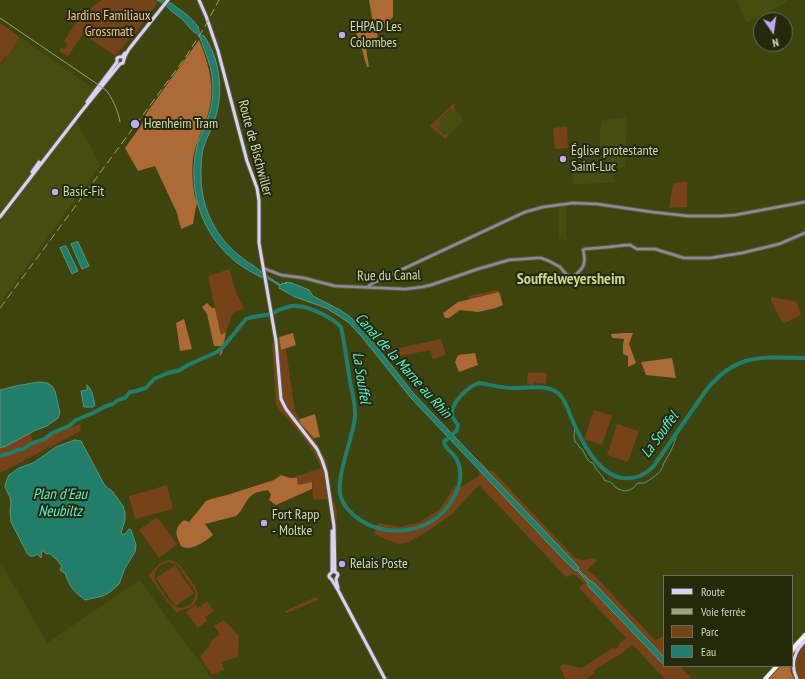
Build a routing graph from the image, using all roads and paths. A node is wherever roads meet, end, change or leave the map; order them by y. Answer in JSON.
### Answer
{"nodes":[{"id":1,"x":168,"y":0,"type":"edge"},
{"id":2,"x":199,"y":0,"type":"edge"},
{"id":3,"x":123,"y":58,"type":"junction"},
{"id":4,"x":118,"y":63,"type":"junction"},
{"id":5,"x":805,"y":202,"type":"edge"},
{"id":6,"x":0,"y":216,"type":"edge"},
{"id":7,"x":805,"y":233,"type":"edge"},
{"id":8,"x":263,"y":268,"type":"junction"},
{"id":9,"x":368,"y":288,"type":"junction"},
{"id":10,"x":333,"y":572,"type":"junction"},
{"id":11,"x":334,"y":580,"type":"junction"},
{"id":12,"x":805,"y":635,"type":"edge"},
{"id":13,"x":805,"y":640,"type":"edge"},
{"id":14,"x":793,"y":649,"type":"edge"},
{"id":15,"x":793,"y":649,"type":"edge"},
{"id":16,"x":776,"y":667,"type":"edge"},
{"id":17,"x":385,"y":679,"type":"edge"},
{"id":18,"x":765,"y":679,"type":"edge"},
{"id":19,"x":797,"y":679,"type":"edge"}],
"edges":[{"from":1,"to":3,"type":"main road"},
{"from":2,"to":8,"type":"main road","name":"Route de Bischwiller"},
{"from":3,"to":4,"type":"main road"},
{"from":3,"to":4,"type":"main road"},
{"from":4,"to":6,"type":"main road"},
{"from":5,"to":9,"type":"street"},
{"from":7,"to":9,"type":"street","name":"Rue du Canal"},
{"from":8,"to":9,"type":"street","name":"Rue du Canal"},
{"from":8,"to":10,"type":"main road","name":"Route de Bischwiller"},
{"from":10,"to":11,"type":"main road"},
{"from":10,"to":11,"type":"main road","name":"Route de Bischwiller"},
{"from":11,"to":17,"type":"main road"},
{"from":12,"to":14,"type":"highway"},
{"from":13,"to":15,"type":"main road"},
{"from":13,"to":19,"type":"main road"},
{"from":16,"to":18,"type":"highway"}]}
